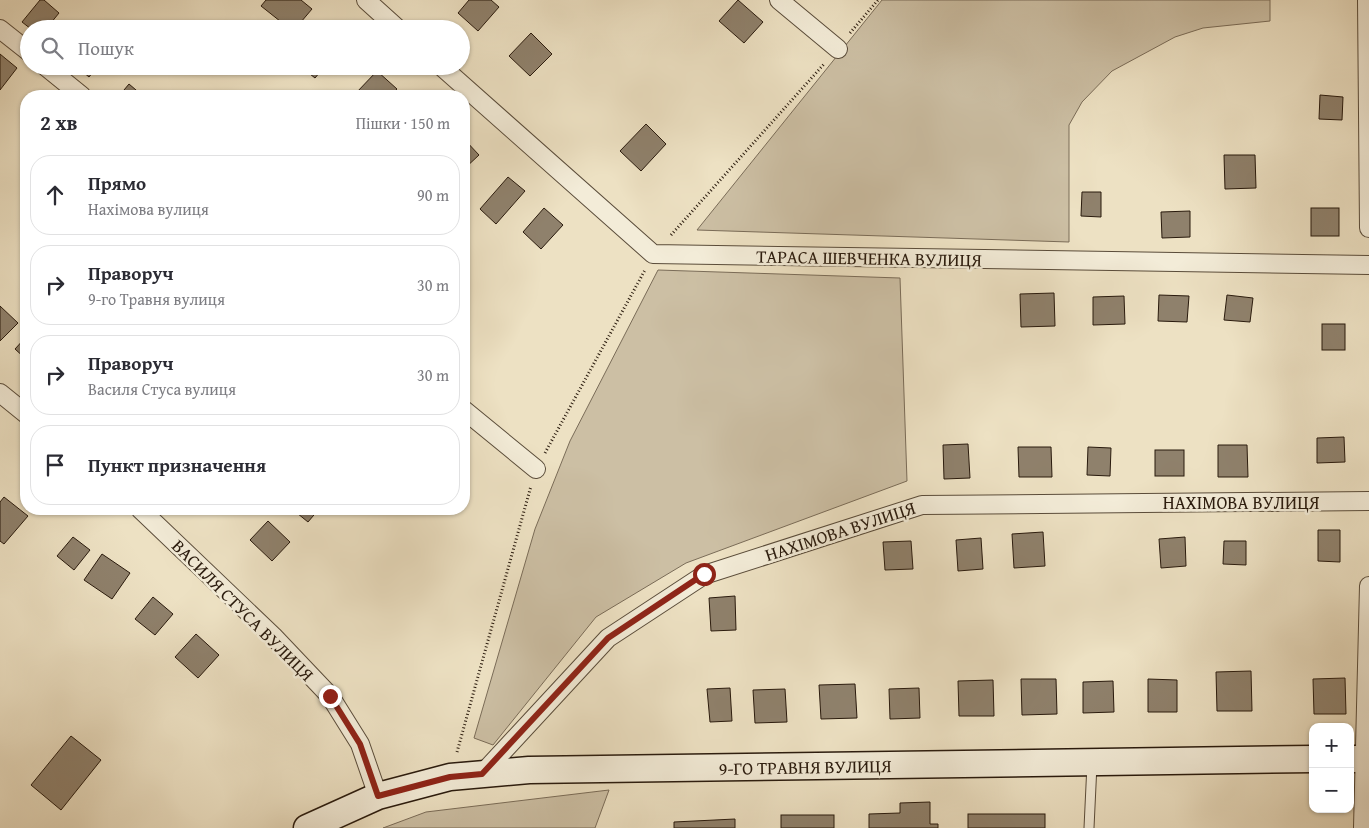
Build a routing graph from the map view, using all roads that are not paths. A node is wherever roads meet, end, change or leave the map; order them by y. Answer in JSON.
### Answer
{"nodes":[{"id":1,"x":366,"y":0,"type":"edge"},
{"id":2,"x":779,"y":0,"type":"edge"},
{"id":3,"x":1367,"y":0,"type":"edge"},
{"id":4,"x":388,"y":20,"type":"edge"},
{"id":5,"x":1368,"y":25,"type":"edge"},
{"id":6,"x":0,"y":29,"type":"edge"},
{"id":7,"x":20,"y":45,"type":"edge"},
{"id":8,"x":838,"y":49,"type":"road end"},
{"id":9,"x":57,"y":75,"type":"edge"},
{"id":10,"x":451,"y":75,"type":"edge"},
{"id":11,"x":75,"y":90,"type":"edge"},
{"id":12,"x":468,"y":90,"type":"edge"},
{"id":13,"x":470,"y":92,"type":"edge"},
{"id":14,"x":1369,"y":228,"type":"edge"},
{"id":15,"x":1369,"y":266,"type":"edge"},
{"id":16,"x":0,"y":393,"type":"edge"},
{"id":17,"x":20,"y":409,"type":"edge"},
{"id":18,"x":470,"y":415,"type":"edge"},
{"id":19,"x":536,"y":469,"type":"road end"},
{"id":20,"x":1369,"y":501,"type":"edge"},
{"id":21,"x":146,"y":515,"type":"edge"},
{"id":22,"x":1369,"y":586,"type":"edge"},
{"id":23,"x":1309,"y":759,"type":"edge"},
{"id":24,"x":1361,"y":759,"type":"edge"},
{"id":25,"x":1092,"y":764,"type":"junction"},
{"id":26,"x":482,"y":774,"type":"junction"},
{"id":27,"x":378,"y":796,"type":"junction"},
{"id":28,"x":307,"y":828,"type":"edge"},
{"id":29,"x":1089,"y":828,"type":"edge"},
{"id":30,"x":1363,"y":828,"type":"edge"}],
"edges":[{"from":1,"to":4,"type":"street"},
{"from":2,"to":8,"type":"street"},
{"from":3,"to":5,"type":"street"},
{"from":5,"to":14,"type":"street"},
{"from":6,"to":7,"type":"street"},
{"from":9,"to":11,"type":"street"},
{"from":10,"to":12,"type":"street","name":"ТАРАСА ШЕВЧЕНКА ВУЛИЦЯ"},
{"from":13,"to":15,"type":"street","name":"ТАРАСА ШЕВЧЕНКА ВУЛИЦЯ"},
{"from":16,"to":17,"type":"street"},
{"from":18,"to":19,"type":"street"},
{"from":20,"to":26,"type":"street","name":"НАХІМОВА ВУЛИЦЯ"},
{"from":21,"to":27,"type":"street","name":"ВАСИЛЯ СТУСА ВУЛИЦЯ"},
{"from":22,"to":24,"type":"street"},
{"from":23,"to":25,"type":"main road","name":"9-ГО ТРАВНЯ ВУЛИЦЯ"},
{"from":24,"to":30,"type":"street"},
{"from":25,"to":26,"type":"main road","name":"9-ГО ТРАВНЯ ВУЛИЦЯ"},
{"from":25,"to":29,"type":"lane"},
{"from":26,"to":27,"type":"main road","name":"9-ГО ТРАВНЯ ВУЛИЦЯ"},
{"from":27,"to":28,"type":"main road","name":"9-ГО ТРАВНЯ ВУЛИЦЯ"}]}
